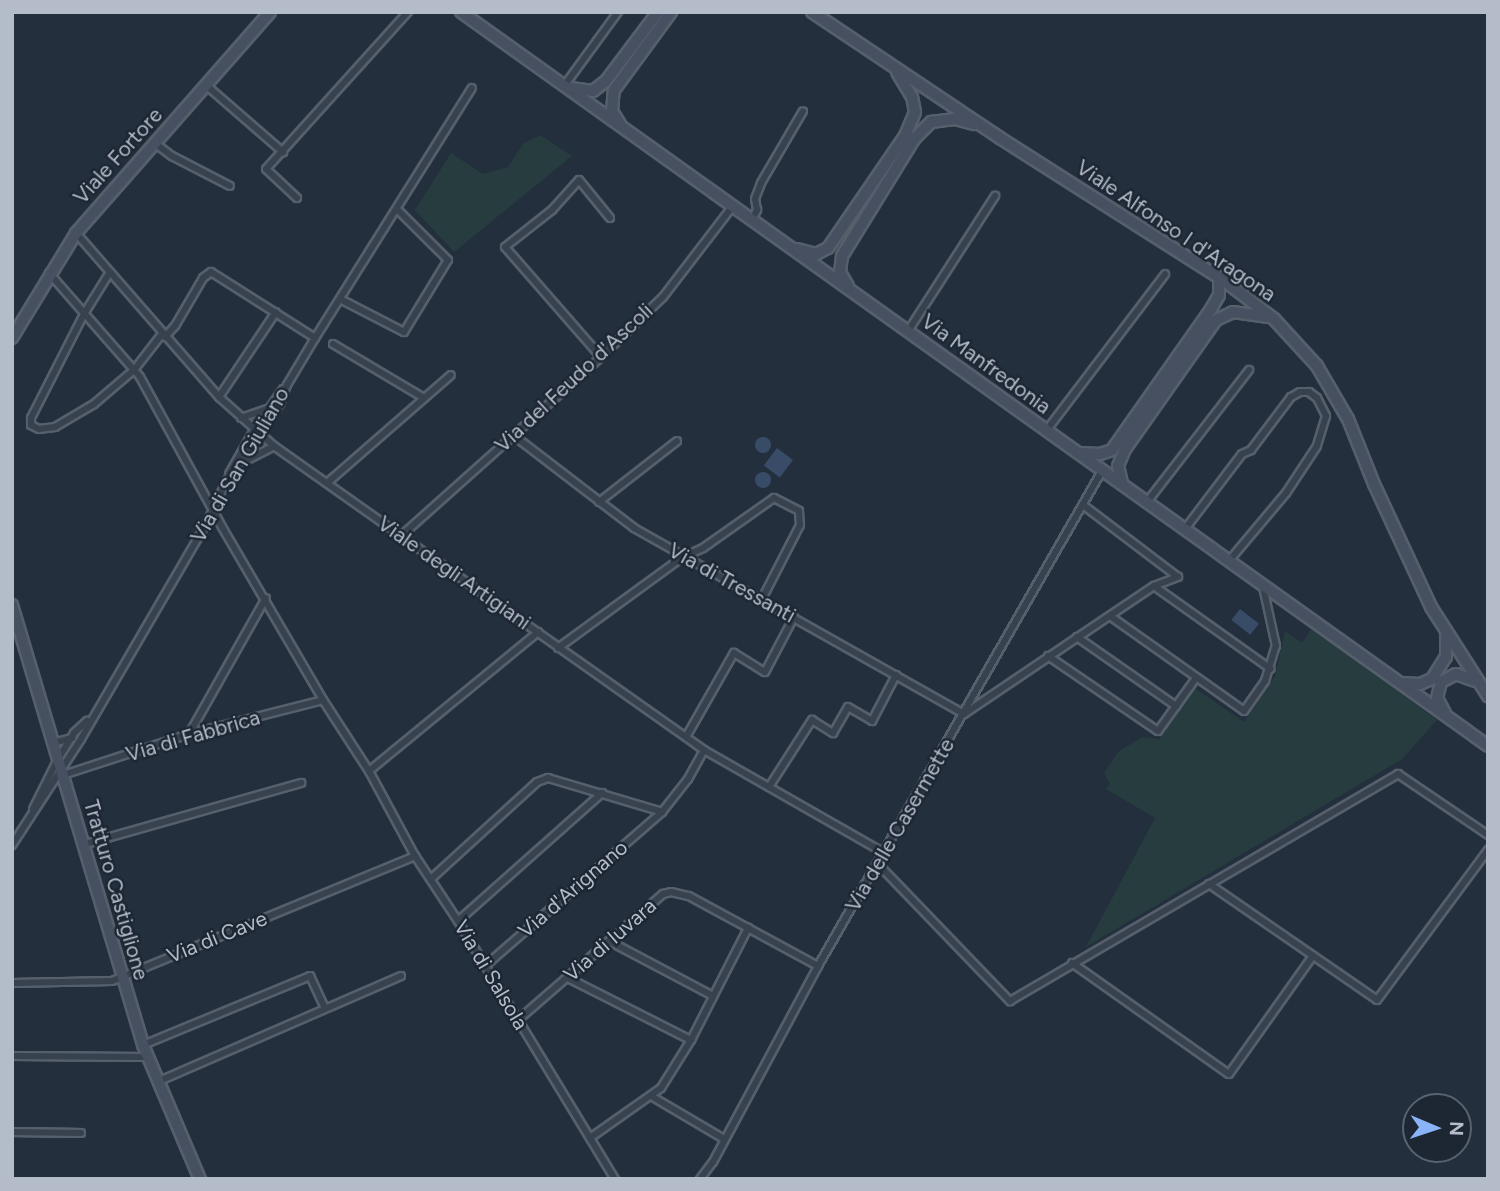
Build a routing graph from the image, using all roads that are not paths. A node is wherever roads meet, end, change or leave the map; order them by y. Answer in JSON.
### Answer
{"nodes":[{"id":1,"x":270,"y":12,"type":"edge"},
{"id":2,"x":408,"y":12,"type":"edge"},
{"id":3,"x":618,"y":12,"type":"edge"},
{"id":4,"x":658,"y":12,"type":"edge"},
{"id":5,"x":671,"y":12,"type":"edge"},
{"id":6,"x":812,"y":12,"type":"edge"},
{"id":7,"x":465,"y":13,"type":"edge"},
{"id":8,"x":892,"y":66,"type":"junction"},
{"id":9,"x":207,"y":86,"type":"junction"},
{"id":10,"x":564,"y":86,"type":"junction"},
{"id":11,"x":472,"y":88,"type":"dead end"},
{"id":12,"x":803,"y":111,"type":"dead end"},
{"id":13,"x":981,"y":125,"type":"junction"},
{"id":14,"x":623,"y":129,"type":"junction"},
{"id":15,"x":156,"y":144,"type":"junction"},
{"id":16,"x":283,"y":152,"type":"junction"},
{"id":17,"x":230,"y":186,"type":"dead end"},
{"id":18,"x":995,"y":196,"type":"dead end"},
{"id":19,"x":297,"y":198,"type":"dead end"},
{"id":20,"x":732,"y":207,"type":"junction"},
{"id":21,"x":398,"y":210,"type":"junction"},
{"id":22,"x":610,"y":218,"type":"dead end"},
{"id":23,"x":751,"y":220,"type":"junction"},
{"id":24,"x":76,"y":233,"type":"junction"},
{"id":25,"x":787,"y":245,"type":"junction"},
{"id":26,"x":110,"y":272,"type":"junction"},
{"id":27,"x":50,"y":273,"type":"junction"},
{"id":28,"x":1166,"y":274,"type":"dead end"},
{"id":29,"x":1219,"y":277,"type":"junction"},
{"id":30,"x":852,"y":292,"type":"junction"},
{"id":31,"x":340,"y":299,"type":"junction"},
{"id":32,"x":276,"y":312,"type":"junction"},
{"id":33,"x":84,"y":314,"type":"junction"},
{"id":34,"x":1274,"y":319,"type":"junction"},
{"id":35,"x":908,"y":331,"type":"junction"},
{"id":36,"x":163,"y":335,"type":"junction"},
{"id":37,"x":12,"y":338,"type":"edge"},
{"id":38,"x":315,"y":338,"type":"junction"},
{"id":39,"x":333,"y":344,"type":"dead end"},
{"id":40,"x":601,"y":357,"type":"junction"},
{"id":41,"x":134,"y":370,"type":"junction"},
{"id":42,"x":1249,"y":370,"type":"dead end"},
{"id":43,"x":451,"y":374,"type":"dead end"},
{"id":44,"x":287,"y":385,"type":"junction"},
{"id":45,"x":219,"y":397,"type":"junction"},
{"id":46,"x":424,"y":398,"type":"junction"},
{"id":47,"x":268,"y":408,"type":"junction"},
{"id":48,"x":241,"y":418,"type":"junction"},
{"id":49,"x":1046,"y":431,"type":"junction"},
{"id":50,"x":257,"y":432,"type":"junction"},
{"id":51,"x":513,"y":435,"type":"junction"},
{"id":52,"x":677,"y":441,"type":"dead end"},
{"id":53,"x":274,"y":446,"type":"junction"},
{"id":54,"x":1076,"y":452,"type":"junction"},
{"id":55,"x":241,"y":464,"type":"junction"},
{"id":56,"x":1102,"y":471,"type":"junction"},
{"id":57,"x":227,"y":480,"type":"junction"},
{"id":58,"x":327,"y":483,"type":"junction"},
{"id":59,"x":1124,"y":486,"type":"junction"},
{"id":60,"x":599,"y":502,"type":"junction"},
{"id":61,"x":1147,"y":502,"type":"junction"},
{"id":62,"x":1083,"y":505,"type":"junction"},
{"id":63,"x":211,"y":506,"type":"junction"},
{"id":64,"x":1185,"y":529,"type":"junction"},
{"id":65,"x":401,"y":536,"type":"junction"},
{"id":66,"x":683,"y":556,"type":"junction"},
{"id":67,"x":1229,"y":561,"type":"junction"},
{"id":68,"x":1263,"y":585,"type":"junction"},
{"id":69,"x":1154,"y":586,"type":"junction"},
{"id":70,"x":266,"y":598,"type":"junction"},
{"id":71,"x":762,"y":599,"type":"junction"},
{"id":72,"x":12,"y":605,"type":"edge"},
{"id":73,"x":1110,"y":616,"type":"junction"},
{"id":74,"x":794,"y":617,"type":"junction"},
{"id":75,"x":1444,"y":629,"type":"junction"},
{"id":76,"x":538,"y":632,"type":"junction"},
{"id":77,"x":1077,"y":637,"type":"junction"},
{"id":78,"x":558,"y":648,"type":"junction"},
{"id":79,"x":1048,"y":656,"type":"junction"},
{"id":80,"x":1271,"y":669,"type":"junction"},
{"id":81,"x":896,"y":675,"type":"junction"},
{"id":82,"x":1196,"y":678,"type":"junction"},
{"id":83,"x":1394,"y":680,"type":"junction"},
{"id":84,"x":1478,"y":683,"type":"junction"},
{"id":85,"x":1488,"y":696,"type":"edge"},
{"id":86,"x":323,"y":700,"type":"junction"},
{"id":87,"x":1176,"y":706,"type":"junction"},
{"id":88,"x":964,"y":714,"type":"junction"},
{"id":89,"x":92,"y":716,"type":"junction"},
{"id":90,"x":1450,"y":719,"type":"junction"},
{"id":91,"x":189,"y":734,"type":"junction"},
{"id":92,"x":72,"y":737,"type":"junction"},
{"id":93,"x":686,"y":737,"type":"junction"},
{"id":94,"x":53,"y":743,"type":"junction"},
{"id":95,"x":1488,"y":746,"type":"edge"},
{"id":96,"x":704,"y":750,"type":"junction"},
{"id":97,"x":61,"y":768,"type":"junction"},
{"id":98,"x":369,"y":771,"type":"junction"},
{"id":99,"x":301,"y":783,"type":"dead end"},
{"id":100,"x":769,"y":787,"type":"junction"},
{"id":101,"x":50,"y":789,"type":"junction"},
{"id":102,"x":67,"y":789,"type":"junction"},
{"id":103,"x":602,"y":793,"type":"junction"},
{"id":104,"x":662,"y":813,"type":"junction"},
{"id":105,"x":31,"y":814,"type":"junction"},
{"id":106,"x":1488,"y":835,"type":"edge"},
{"id":107,"x":12,"y":845,"type":"edge"},
{"id":108,"x":82,"y":845,"type":"junction"},
{"id":109,"x":1488,"y":850,"type":"edge"},
{"id":110,"x":883,"y":852,"type":"junction"},
{"id":111,"x":415,"y":856,"type":"junction"},
{"id":112,"x":877,"y":863,"type":"junction"},
{"id":113,"x":432,"y":878,"type":"junction"},
{"id":114,"x":1209,"y":884,"type":"junction"},
{"id":115,"x":458,"y":921,"type":"junction"},
{"id":116,"x":748,"y":928,"type":"junction"},
{"id":117,"x":609,"y":941,"type":"junction"},
{"id":118,"x":1313,"y":956,"type":"junction"},
{"id":119,"x":1072,"y":963,"type":"junction"},
{"id":120,"x":485,"y":966,"type":"junction"},
{"id":121,"x":818,"y":966,"type":"junction"},
{"id":122,"x":401,"y":976,"type":"dead end"},
{"id":123,"x":121,"y":977,"type":"junction"},
{"id":124,"x":568,"y":978,"type":"junction"},
{"id":125,"x":12,"y":983,"type":"edge"},
{"id":126,"x":713,"y":996,"type":"junction"},
{"id":127,"x":326,"y":1008,"type":"junction"},
{"id":128,"x":518,"y":1020,"type":"junction"},
{"id":129,"x":691,"y":1040,"type":"junction"},
{"id":130,"x":143,"y":1045,"type":"junction"},
{"id":131,"x":12,"y":1056,"type":"edge"},
{"id":132,"x":147,"y":1057,"type":"junction"},
{"id":133,"x":157,"y":1082,"type":"junction"},
{"id":134,"x":651,"y":1096,"type":"junction"},
{"id":135,"x":12,"y":1132,"type":"edge"},
{"id":136,"x":81,"y":1133,"type":"dead end"},
{"id":137,"x":590,"y":1138,"type":"junction"},
{"id":138,"x":724,"y":1139,"type":"junction"},
{"id":139,"x":200,"y":1179,"type":"edge"},
{"id":140,"x":615,"y":1179,"type":"edge"},
{"id":141,"x":700,"y":1179,"type":"edge"}],
"edges":[{"from":1,"to":9,"type":"main road","name":"Viale Fortore"},
{"from":2,"to":16,"type":"street"},
{"from":3,"to":10,"type":"street"},
{"from":4,"to":10,"type":"main road"},
{"from":5,"to":14,"type":"main road"},
{"from":6,"to":8,"type":"main road","name":"Viale Alfonso I d'Aragona"},
{"from":7,"to":10,"type":"main road","name":"Via Manfredonia"},
{"from":8,"to":13,"type":"main road","name":"Viale Alfonso I d'Aragona"},
{"from":8,"to":25,"type":"main road"},
{"from":9,"to":15,"type":"main road","name":"Viale Fortore"},
{"from":9,"to":16,"type":"street"},
{"from":10,"to":14,"type":"main road","name":"Via Manfredonia"},
{"from":11,"to":21,"type":"street","name":"Via di San Giuliano"},
{"from":12,"to":23,"type":"street"},
{"from":13,"to":29,"type":"main road","name":"Viale Alfonso I d'Aragona"},
{"from":13,"to":30,"type":"main road"},
{"from":14,"to":20,"type":"main road","name":"Via Manfredonia"},
{"from":15,"to":17,"type":"street"},
{"from":15,"to":24,"type":"main road","name":"Viale Fortore"},
{"from":16,"to":19,"type":"street"},
{"from":18,"to":35,"type":"street"},
{"from":20,"to":23,"type":"main road","name":"Via Manfredonia"},
{"from":20,"to":40,"type":"street","name":"Via del Feudo d'Ascoli"},
{"from":21,"to":31,"type":"street","name":"Via di San Giuliano"},
{"from":21,"to":31,"type":"street"},
{"from":22,"to":40,"type":"street"},
{"from":23,"to":25,"type":"main road","name":"Via Manfredonia"},
{"from":24,"to":26,"type":"street","name":"Viale degli Artigiani"},
{"from":24,"to":27,"type":"main road","name":"Viale Fortore"},
{"from":25,"to":30,"type":"main road","name":"Via Manfredonia"},
{"from":26,"to":33,"type":"street"},
{"from":26,"to":36,"type":"street","name":"Viale degli Artigiani"},
{"from":27,"to":33,"type":"street","name":"Via di Salsola"},
{"from":27,"to":37,"type":"main road","name":"Viale Fortore"},
{"from":28,"to":49,"type":"street"},
{"from":29,"to":34,"type":"main road","name":"Viale Alfonso I d'Aragona"},
{"from":29,"to":54,"type":"main road"},
{"from":30,"to":35,"type":"main road","name":"Via Manfredonia"},
{"from":31,"to":38,"type":"street","name":"Via di San Giuliano"},
{"from":32,"to":36,"type":"street"},
{"from":32,"to":38,"type":"street"},
{"from":32,"to":45,"type":"street"},
{"from":33,"to":41,"type":"street","name":"Via di Salsola"},
{"from":33,"to":41,"type":"street"},
{"from":34,"to":59,"type":"main road"},
{"from":34,"to":75,"type":"main road","name":"Viale Alfonso I d'Aragona"},
{"from":35,"to":49,"type":"main road","name":"Via Manfredonia"},
{"from":36,"to":41,"type":"street"},
{"from":36,"to":45,"type":"street","name":"Viale degli Artigiani"},
{"from":38,"to":44,"type":"street","name":"Via di San Giuliano"},
{"from":39,"to":46,"type":"street"},
{"from":40,"to":51,"type":"street","name":"Via del Feudo d'Ascoli"},
{"from":41,"to":63,"type":"street","name":"Via di Salsola"},
{"from":42,"to":61,"type":"street"},
{"from":43,"to":46,"type":"street"},
{"from":44,"to":47,"type":"street"},
{"from":44,"to":50,"type":"street","name":"Via di San Giuliano"},
{"from":45,"to":48,"type":"street","name":"Viale degli Artigiani"},
{"from":46,"to":58,"type":"street"},
{"from":47,"to":48,"type":"street"},
{"from":47,"to":50,"type":"street"},
{"from":48,"to":50,"type":"street","name":"Viale degli Artigiani"},
{"from":49,"to":54,"type":"main road","name":"Via Manfredonia"},
{"from":50,"to":53,"type":"street","name":"Viale degli Artigiani"},
{"from":50,"to":55,"type":"street","name":"Via di San Giuliano"},
{"from":50,"to":57,"type":"street"},
{"from":51,"to":60,"type":"street","name":"Via di Tressanti"},
{"from":51,"to":65,"type":"street","name":"Via del Feudo d'Ascoli"},
{"from":52,"to":60,"type":"street"},
{"from":53,"to":55,"type":"street"},
{"from":53,"to":58,"type":"street","name":"Viale degli Artigiani"},
{"from":54,"to":56,"type":"main road","name":"Via Manfredonia"},
{"from":55,"to":57,"type":"street","name":"Via di San Giuliano"},
{"from":56,"to":59,"type":"main road","name":"Via Manfredonia"},
{"from":56,"to":62,"type":"street","name":"Via delle Casermette"},
{"from":57,"to":63,"type":"street","name":"Via di San Giuliano"},
{"from":58,"to":65,"type":"street","name":"Viale degli Artigiani"},
{"from":59,"to":61,"type":"main road","name":"Via Manfredonia"},
{"from":60,"to":66,"type":"street","name":"Via di Tressanti"},
{"from":61,"to":64,"type":"main road","name":"Via Manfredonia"},
{"from":62,"to":69,"type":"street"},
{"from":62,"to":88,"type":"street","name":"Via delle Casermette"},
{"from":63,"to":70,"type":"street","name":"Via di Salsola"},
{"from":63,"to":89,"type":"street","name":"Via di San Giuliano"},
{"from":64,"to":67,"type":"main road","name":"Via Manfredonia"},
{"from":64,"to":67,"type":"street"},
{"from":65,"to":76,"type":"street","name":"Viale degli Artigiani"},
{"from":66,"to":71,"type":"street","name":"Via di Tressanti"},
{"from":66,"to":71,"type":"street"},
{"from":66,"to":78,"type":"street"},
{"from":67,"to":68,"type":"main road","name":"Via Manfredonia"},
{"from":68,"to":80,"type":"street"},
{"from":68,"to":83,"type":"main road","name":"Via Manfredonia"},
{"from":69,"to":73,"type":"street"},
{"from":69,"to":80,"type":"street"},
{"from":70,"to":86,"type":"street","name":"Via di Salsola"},
{"from":70,"to":91,"type":"street"},
{"from":71,"to":74,"type":"street","name":"Via di Tressanti"},
{"from":72,"to":94,"type":"main road","name":"Tratturo Castiglione"},
{"from":73,"to":77,"type":"street"},
{"from":73,"to":82,"type":"street"},
{"from":74,"to":81,"type":"street","name":"Via di Tressanti"},
{"from":74,"to":93,"type":"street"},
{"from":75,"to":83,"type":"main road"},
{"from":75,"to":84,"type":"main road","name":"Viale Alfonso I d'Aragona"},
{"from":76,"to":78,"type":"street","name":"Viale degli Artigiani"},
{"from":76,"to":98,"type":"street"},
{"from":77,"to":79,"type":"street"},
{"from":77,"to":87,"type":"street"},
{"from":78,"to":93,"type":"street","name":"Viale degli Artigiani"},
{"from":79,"to":87,"type":"street"},
{"from":79,"to":88,"type":"street"},
{"from":80,"to":82,"type":"street"},
{"from":81,"to":88,"type":"street","name":"Via di Tressanti"},
{"from":81,"to":100,"type":"street"},
{"from":82,"to":87,"type":"street"},
{"from":83,"to":90,"type":"main road","name":"Via Manfredonia"},
{"from":84,"to":85,"type":"main road"},
{"from":84,"to":90,"type":"main road"},
{"from":86,"to":91,"type":"street","name":"Via di Fabbrica"},
{"from":86,"to":98,"type":"street","name":"Via di Salsola"},
{"from":88,"to":110,"type":"street","name":"Via delle Casermette"},
{"from":89,"to":92,"type":"street"},
{"from":89,"to":97,"type":"street","name":"Via di San Giuliano"},
{"from":90,"to":95,"type":"main road","name":"Via Manfredonia"},
{"from":91,"to":97,"type":"street","name":"Via di Fabbrica"},
{"from":92,"to":94,"type":"street"},
{"from":92,"to":97,"type":"street"},
{"from":93,"to":96,"type":"street","name":"Viale degli Artigiani"},
{"from":94,"to":97,"type":"main road","name":"Tratturo Castiglione"},
{"from":96,"to":100,"type":"street","name":"Viale degli Artigiani"},
{"from":96,"to":104,"type":"street","name":"Via d'Arignano"},
{"from":97,"to":101,"type":"street","name":"Via di San Giuliano"},
{"from":97,"to":102,"type":"main road","name":"Tratturo Castiglione"},
{"from":97,"to":105,"type":"street"},
{"from":98,"to":111,"type":"street","name":"Via di Salsola"},
{"from":99,"to":108,"type":"street"},
{"from":100,"to":110,"type":"street","name":"Viale degli Artigiani"},
{"from":101,"to":102,"type":"street"},
{"from":101,"to":105,"type":"street","name":"Via di San Giuliano"},
{"from":102,"to":108,"type":"main road","name":"Tratturo Castiglione"},
{"from":103,"to":104,"type":"street"},
{"from":103,"to":113,"type":"street"},
{"from":103,"to":115,"type":"street"},
{"from":104,"to":120,"type":"street","name":"Via d'Arignano"},
{"from":105,"to":107,"type":"street","name":"Via di San Giuliano"},
{"from":106,"to":114,"type":"street"},
{"from":108,"to":123,"type":"main road","name":"Tratturo Castiglione"},
{"from":109,"to":118,"type":"street"},
{"from":110,"to":112,"type":"street","name":"Via delle Casermette"},
{"from":111,"to":113,"type":"street","name":"Via di Salsola"},
{"from":111,"to":123,"type":"street","name":"Via di Cave"},
{"from":112,"to":119,"type":"street"},
{"from":112,"to":121,"type":"street","name":"Via delle Casermette"},
{"from":113,"to":115,"type":"street","name":"Via di Salsola"},
{"from":114,"to":118,"type":"street"},
{"from":114,"to":119,"type":"street"},
{"from":115,"to":120,"type":"street","name":"Via di Salsola"},
{"from":116,"to":117,"type":"street","name":"Via di Iuvara"},
{"from":116,"to":121,"type":"street","name":"Via di Iuvara"},
{"from":116,"to":126,"type":"street"},
{"from":117,"to":124,"type":"street","name":"Via di Iuvara"},
{"from":117,"to":126,"type":"street"},
{"from":118,"to":119,"type":"street"},
{"from":120,"to":128,"type":"street","name":"Via di Salsola"},
{"from":121,"to":138,"type":"street","name":"Via delle Casermette"},
{"from":122,"to":127,"type":"street"},
{"from":123,"to":125,"type":"street","name":"Via di Cave"},
{"from":123,"to":130,"type":"main road","name":"Tratturo Castiglione"},
{"from":124,"to":128,"type":"street","name":"Via di Iuvara"},
{"from":124,"to":129,"type":"street"},
{"from":126,"to":129,"type":"street"},
{"from":127,"to":130,"type":"street"},
{"from":127,"to":133,"type":"street"},
{"from":128,"to":137,"type":"street","name":"Via di Salsola"},
{"from":129,"to":134,"type":"street"},
{"from":130,"to":132,"type":"main road","name":"Tratturo Castiglione"},
{"from":131,"to":132,"type":"street"},
{"from":132,"to":133,"type":"main road","name":"Tratturo Castiglione"},
{"from":133,"to":139,"type":"main road","name":"Tratturo Castiglione"},
{"from":134,"to":137,"type":"street"},
{"from":134,"to":138,"type":"street"},
{"from":135,"to":136,"type":"street"},
{"from":137,"to":140,"type":"street","name":"Via di Salsola"},
{"from":138,"to":141,"type":"street","name":"Via delle Casermette"}]}
